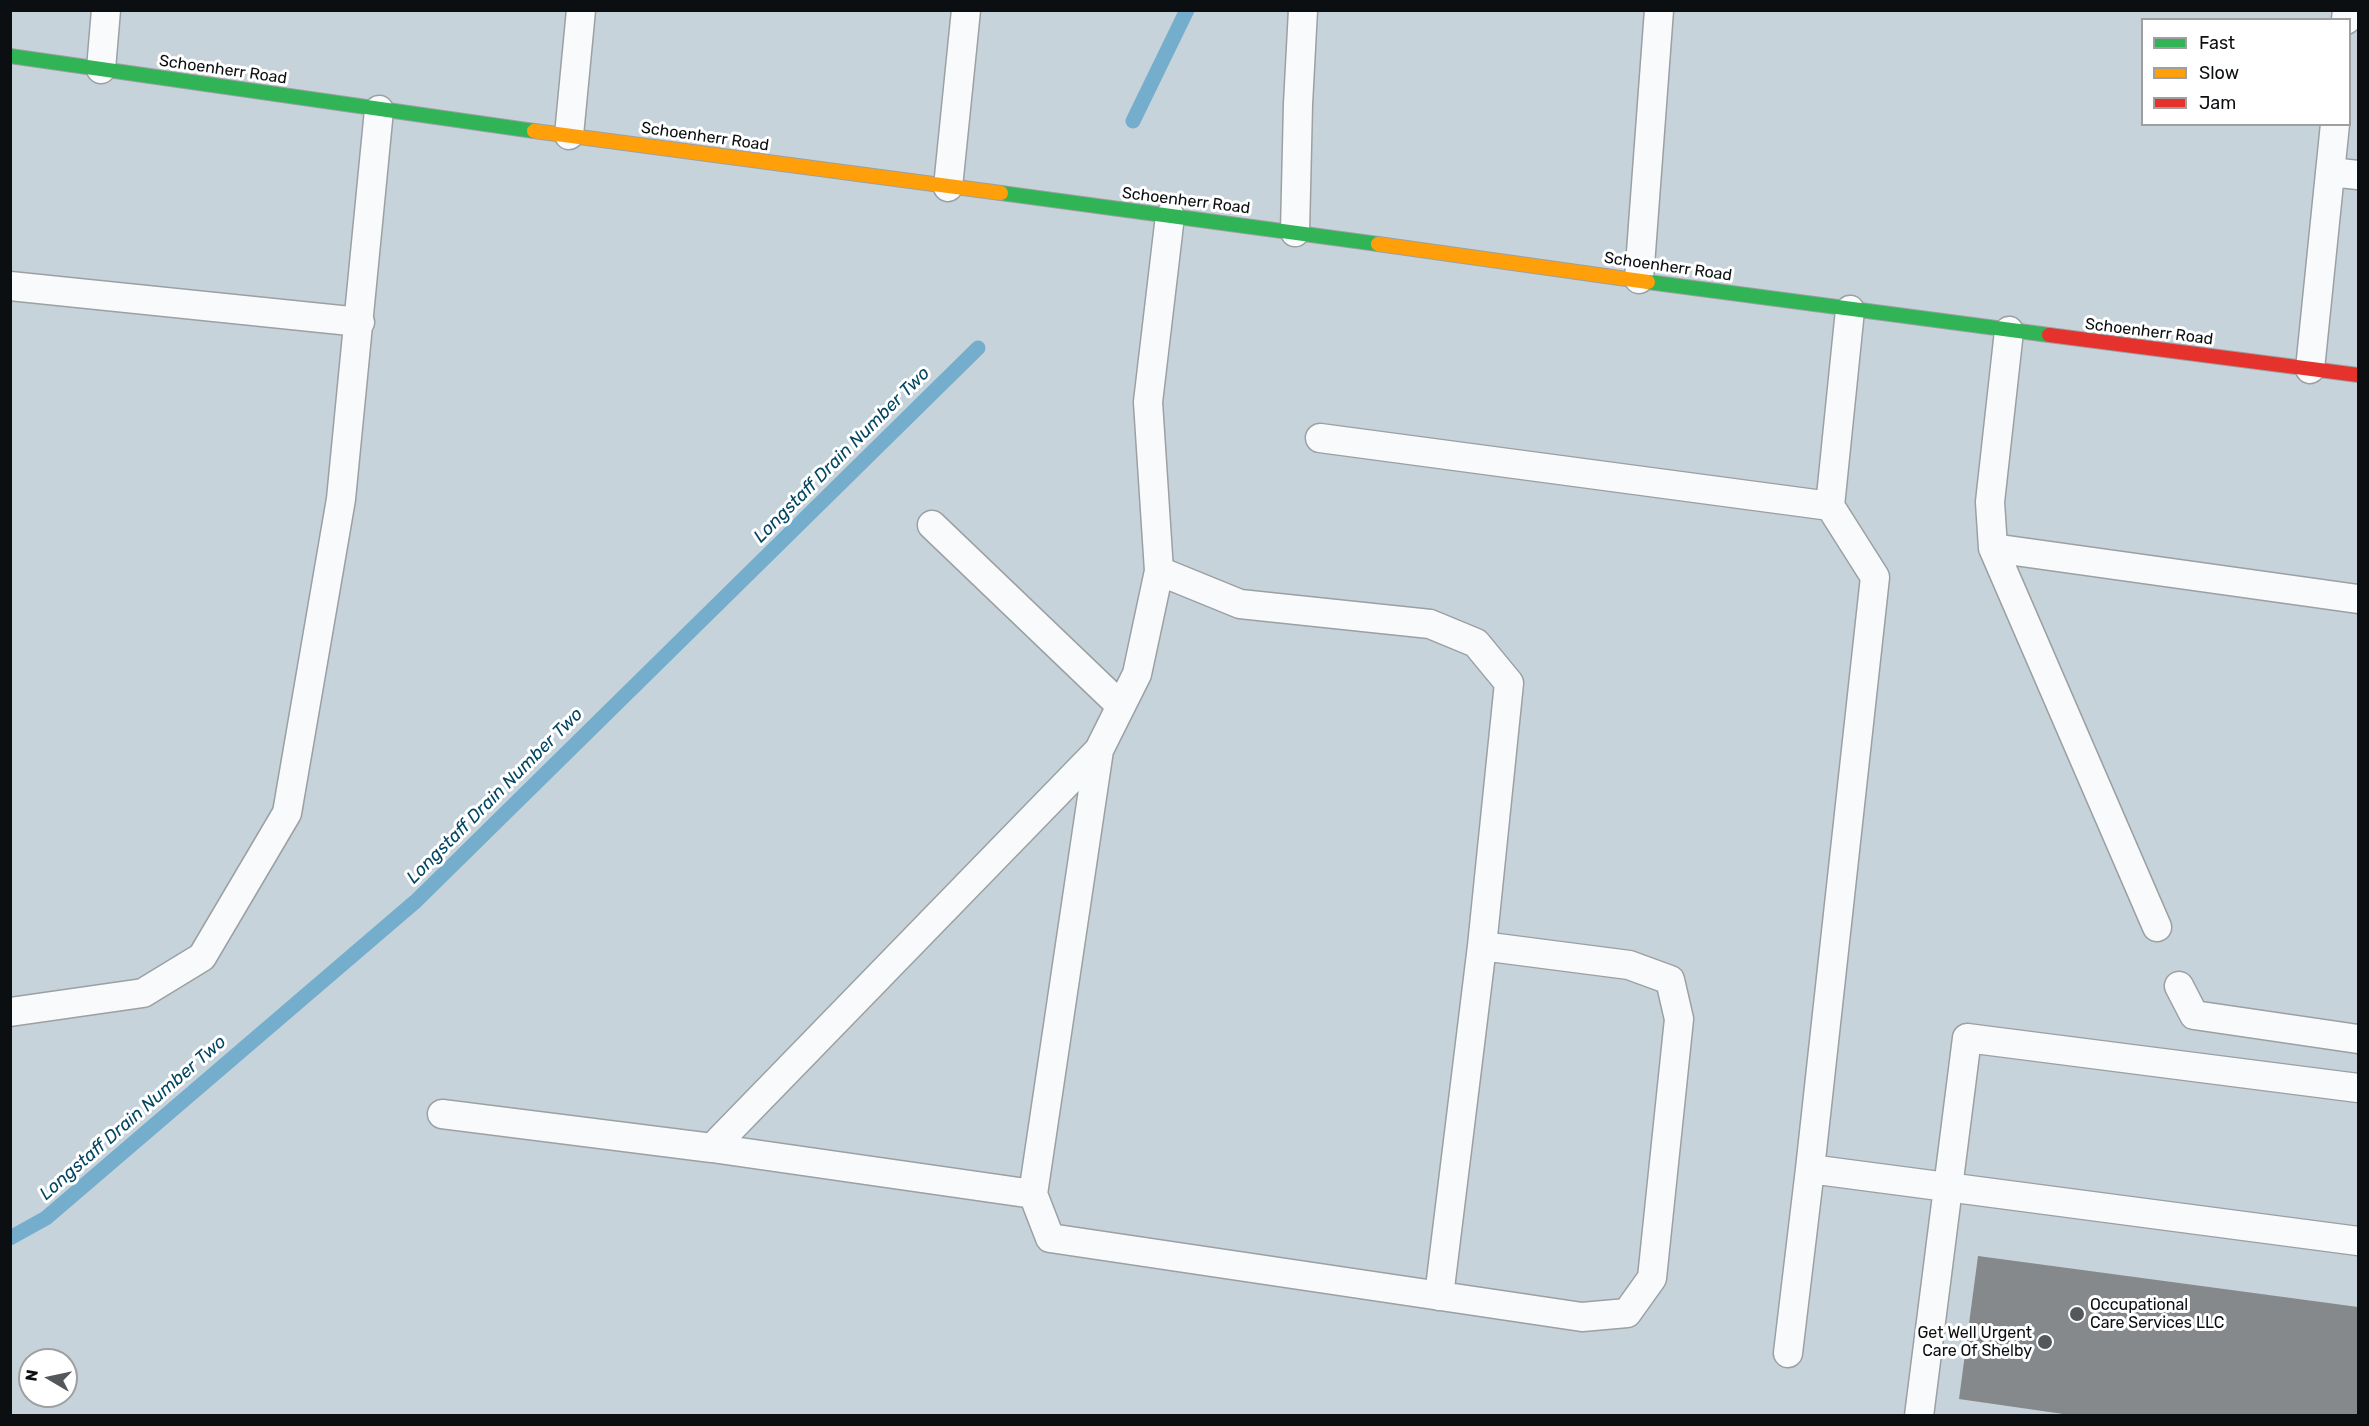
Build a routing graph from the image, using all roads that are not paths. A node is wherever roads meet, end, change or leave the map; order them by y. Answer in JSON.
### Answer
{"nodes":[{"id":1,"x":106,"y":10,"type":"edge"},
{"id":2,"x":581,"y":10,"type":"edge"},
{"id":3,"x":966,"y":10,"type":"edge"},
{"id":4,"x":1303,"y":10,"type":"edge"},
{"id":5,"x":1659,"y":10,"type":"edge"},
{"id":6,"x":10,"y":56,"type":"edge"},
{"id":7,"x":101,"y":69,"type":"junction"},
{"id":8,"x":379,"y":110,"type":"junction"},
{"id":9,"x":2335,"y":126,"type":"edge"},
{"id":10,"x":569,"y":135,"type":"junction"},
{"id":11,"x":2330,"y":172,"type":"junction"},
{"id":12,"x":2358,"y":175,"type":"edge"},
{"id":13,"x":948,"y":187,"type":"junction"},
{"id":14,"x":1170,"y":216,"type":"junction"},
{"id":15,"x":1295,"y":232,"type":"junction"},
{"id":16,"x":1639,"y":279,"type":"junction"},
{"id":17,"x":10,"y":286,"type":"edge"},
{"id":18,"x":1850,"y":310,"type":"junction"},
{"id":19,"x":360,"y":322,"type":"junction"},
{"id":20,"x":2009,"y":331,"type":"junction"},
{"id":21,"x":2310,"y":369,"type":"junction"},
{"id":22,"x":2358,"y":375,"type":"edge"},
{"id":23,"x":1320,"y":438,"type":"dead end"},
{"id":24,"x":1830,"y":506,"type":"junction"},
{"id":25,"x":932,"y":525,"type":"dead end"},
{"id":26,"x":1993,"y":548,"type":"junction"},
{"id":27,"x":1160,"y":571,"type":"junction"},
{"id":28,"x":2358,"y":599,"type":"edge"},
{"id":29,"x":1121,"y":706,"type":"junction"},
{"id":30,"x":1099,"y":750,"type":"junction"},
{"id":31,"x":2157,"y":927,"type":"dead end"},
{"id":32,"x":1482,"y":945,"type":"junction"},
{"id":33,"x":2179,"y":986,"type":"dead end"},
{"id":34,"x":10,"y":1012,"type":"edge"},
{"id":35,"x":2358,"y":1039,"type":"edge"},
{"id":36,"x":2358,"y":1088,"type":"edge"},
{"id":37,"x":442,"y":1114,"type":"dead end"},
{"id":38,"x":712,"y":1148,"type":"junction"},
{"id":39,"x":1810,"y":1168,"type":"junction"},
{"id":40,"x":1947,"y":1186,"type":"junction"},
{"id":41,"x":1033,"y":1194,"type":"junction"},
{"id":42,"x":2358,"y":1241,"type":"edge"},
{"id":43,"x":1440,"y":1296,"type":"junction"},
{"id":44,"x":1788,"y":1353,"type":"dead end"},
{"id":45,"x":1919,"y":1416,"type":"edge"}],
"edges":[{"from":1,"to":7,"type":"lane"},
{"from":2,"to":10,"type":"lane"},
{"from":3,"to":13,"type":"lane"},
{"from":4,"to":15,"type":"lane"},
{"from":5,"to":16,"type":"lane"},
{"from":6,"to":7,"type":"street","name":"Schoenherr Road"},
{"from":7,"to":8,"type":"street","name":"Schoenherr Road"},
{"from":8,"to":10,"type":"street","name":"Schoenherr Road"},
{"from":8,"to":19,"type":"lane"},
{"from":9,"to":11,"type":"lane"},
{"from":10,"to":13,"type":"street","name":"Schoenherr Road"},
{"from":11,"to":12,"type":"lane"},
{"from":11,"to":21,"type":"lane"},
{"from":13,"to":14,"type":"street","name":"Schoenherr Road"},
{"from":14,"to":15,"type":"street","name":"Schoenherr Road"},
{"from":14,"to":27,"type":"lane"},
{"from":15,"to":16,"type":"street","name":"Schoenherr Road"},
{"from":16,"to":18,"type":"street","name":"Schoenherr Road"},
{"from":17,"to":19,"type":"lane"},
{"from":18,"to":20,"type":"street","name":"Schoenherr Road"},
{"from":18,"to":24,"type":"lane"},
{"from":19,"to":34,"type":"lane"},
{"from":20,"to":21,"type":"street","name":"Schoenherr Road"},
{"from":20,"to":26,"type":"lane"},
{"from":21,"to":22,"type":"street","name":"Schoenherr Road"},
{"from":23,"to":24,"type":"lane"},
{"from":24,"to":39,"type":"lane"},
{"from":25,"to":29,"type":"lane"},
{"from":26,"to":28,"type":"lane"},
{"from":26,"to":31,"type":"lane"},
{"from":27,"to":29,"type":"lane"},
{"from":27,"to":32,"type":"lane"},
{"from":29,"to":30,"type":"lane"},
{"from":30,"to":38,"type":"lane"},
{"from":30,"to":41,"type":"lane"},
{"from":32,"to":43,"type":"lane"},
{"from":32,"to":43,"type":"lane"},
{"from":33,"to":35,"type":"lane"},
{"from":36,"to":40,"type":"lane"},
{"from":37,"to":38,"type":"lane"},
{"from":38,"to":41,"type":"lane"},
{"from":39,"to":40,"type":"lane"},
{"from":39,"to":44,"type":"lane"},
{"from":40,"to":42,"type":"lane"},
{"from":40,"to":45,"type":"lane"},
{"from":41,"to":43,"type":"lane"}]}
